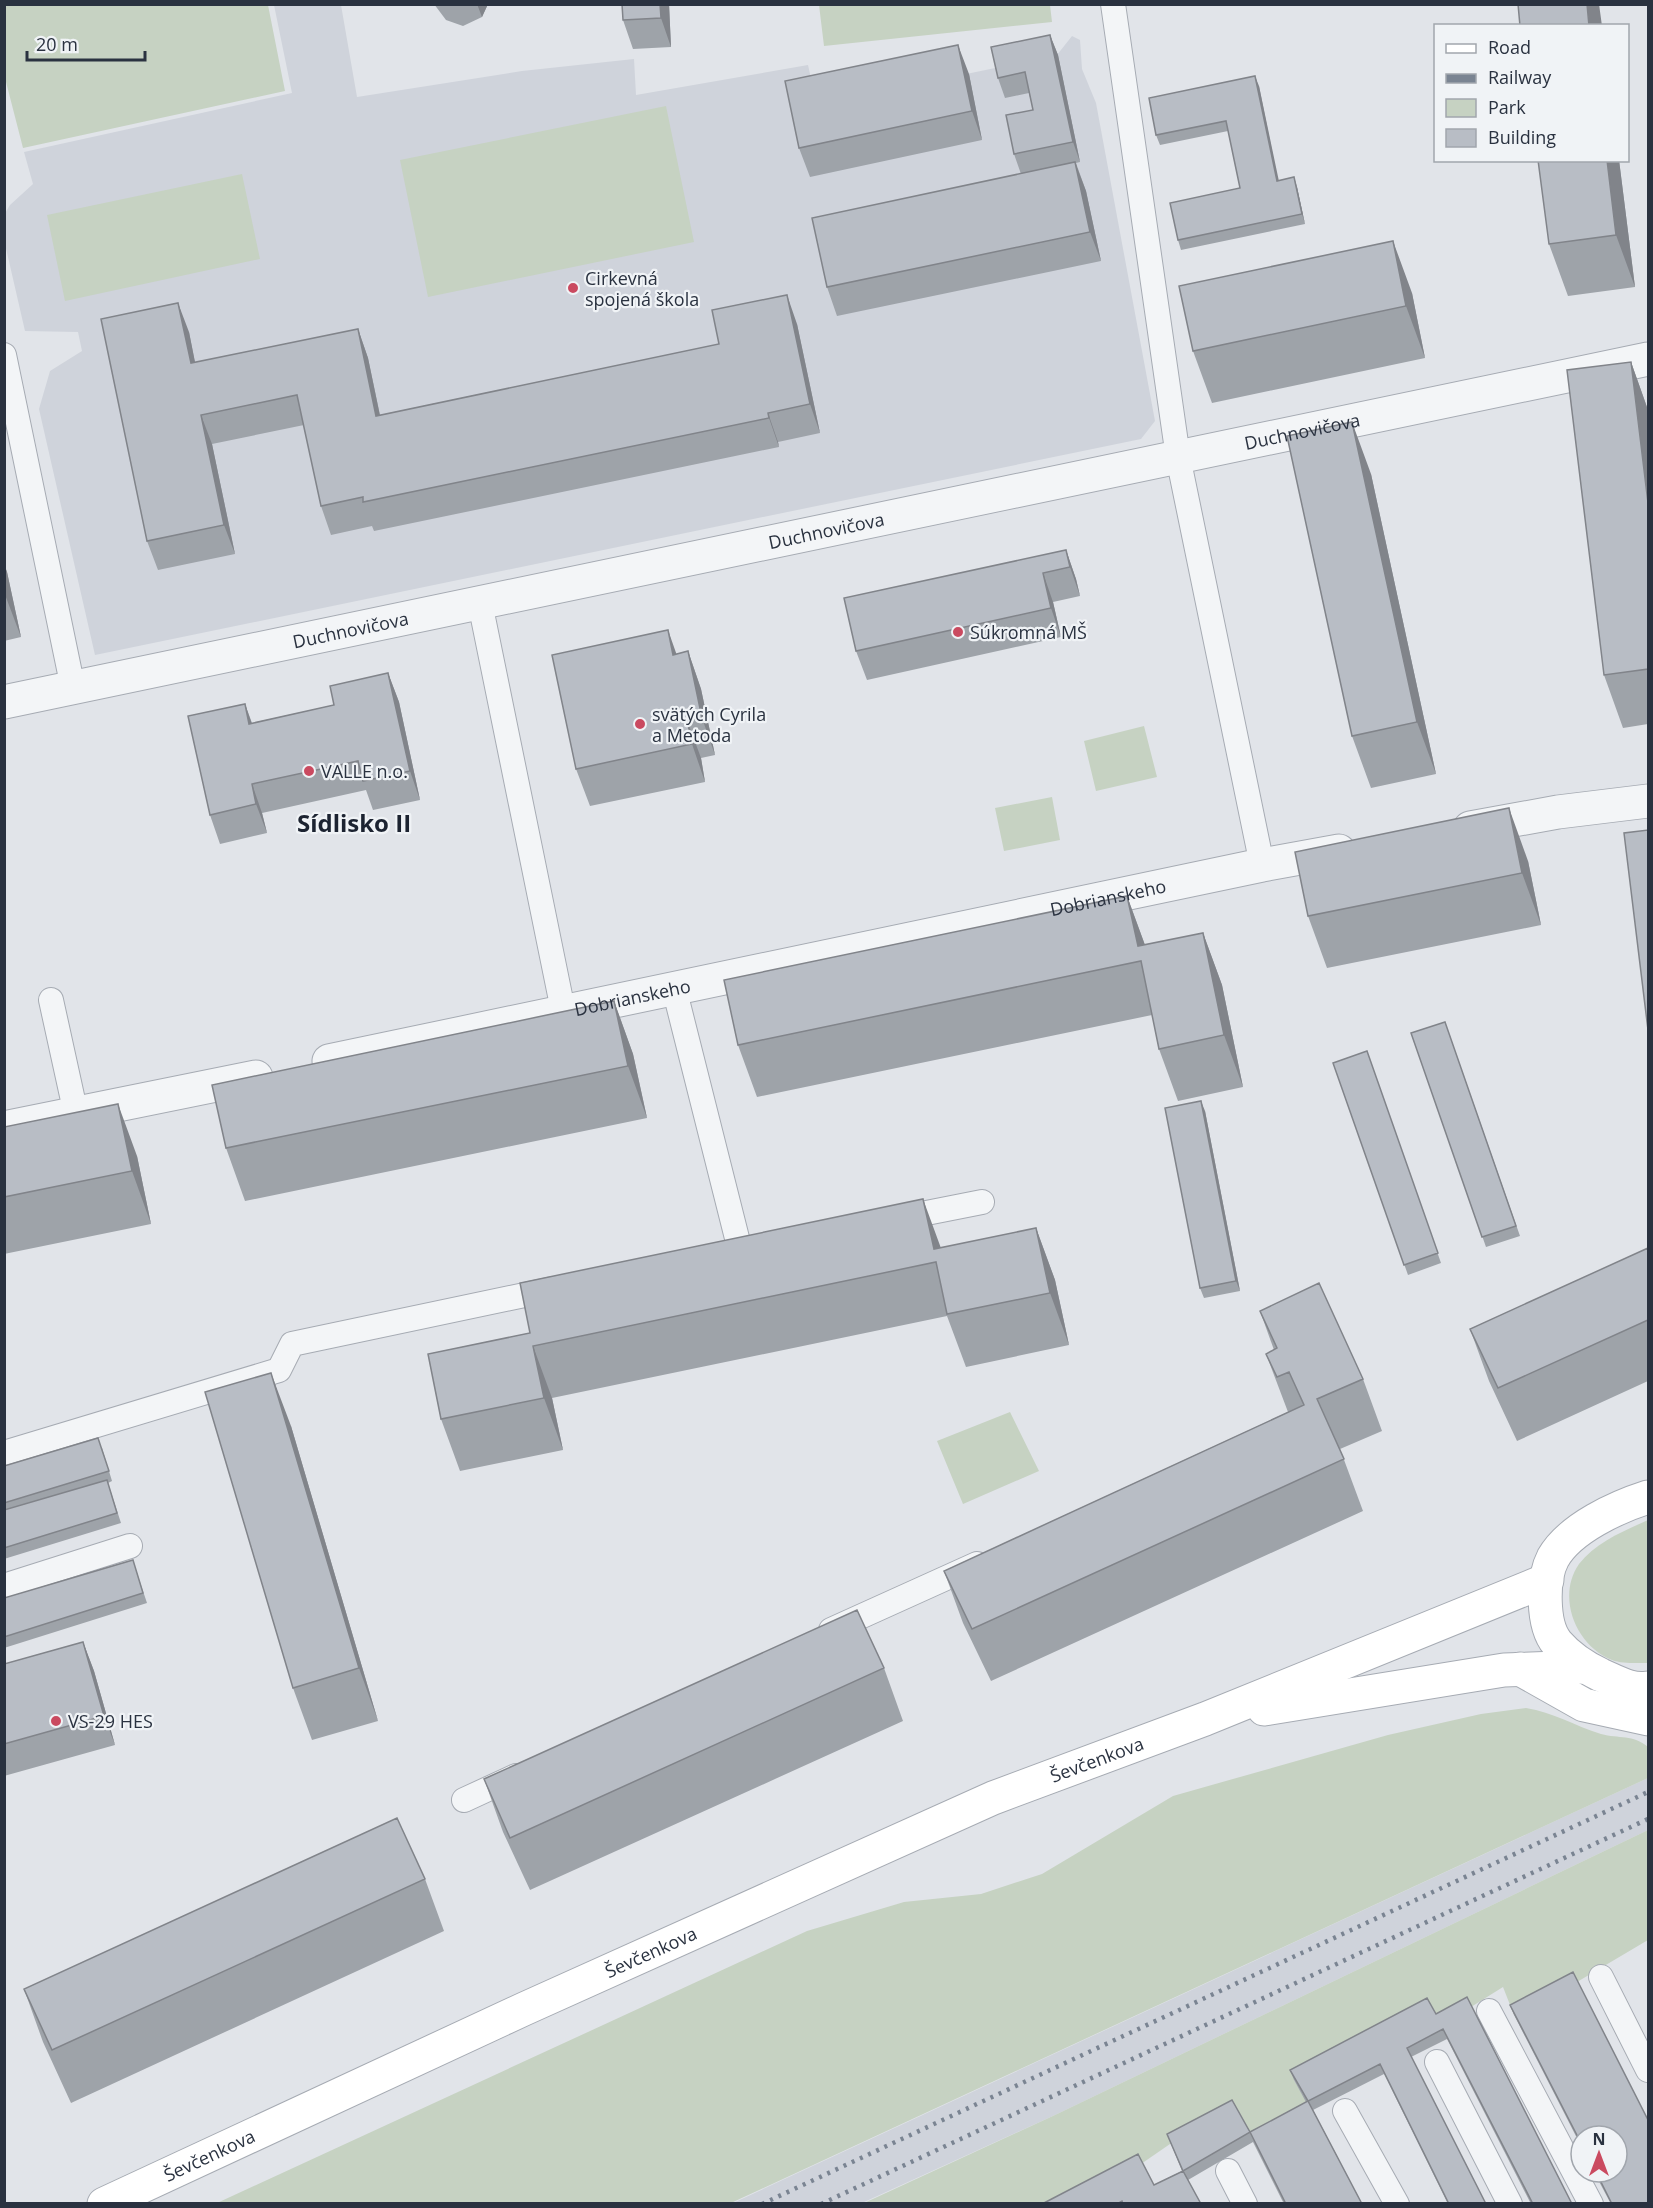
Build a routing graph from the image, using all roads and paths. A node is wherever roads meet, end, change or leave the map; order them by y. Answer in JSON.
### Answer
{"nodes":[{"id":1,"x":1113,"y":4,"type":"edge"},
{"id":2,"x":4,"y":355,"type":"edge"},
{"id":3,"x":1648,"y":359,"type":"edge"},
{"id":4,"x":1178,"y":457,"type":"junction"},
{"id":5,"x":480,"y":603,"type":"junction"},
{"id":6,"x":73,"y":688,"type":"junction"},
{"id":7,"x":4,"y":702,"type":"edge"},
{"id":8,"x":1648,"y":801,"type":"edge"},
{"id":9,"x":1444,"y":833,"type":"edge"},
{"id":10,"x":1365,"y":847,"type":"edge"},
{"id":11,"x":1262,"y":865,"type":"junction"},
{"id":12,"x":674,"y":988,"type":"junction"},
{"id":13,"x":51,"y":1000,"type":"dead end"},
{"id":14,"x":563,"y":1010,"type":"junction"},
{"id":15,"x":76,"y":1114,"type":"junction"},
{"id":16,"x":4,"y":1128,"type":"edge"},
{"id":17,"x":982,"y":1202,"type":"dead end"},
{"id":18,"x":878,"y":1223,"type":"edge"},
{"id":19,"x":740,"y":1250,"type":"edge"},
{"id":20,"x":570,"y":1286,"type":"edge"},
{"id":21,"x":4,"y":1453,"type":"edge"},
{"id":22,"x":1648,"y":1497,"type":"edge"},
{"id":23,"x":130,"y":1546,"type":"dead end"},
{"id":24,"x":1000,"y":1553,"type":"edge"},
{"id":25,"x":1547,"y":1580,"type":"junction"},
{"id":26,"x":4,"y":1586,"type":"edge"},
{"id":27,"x":806,"y":1642,"type":"edge"},
{"id":28,"x":1583,"y":1667,"type":"junction"},
{"id":29,"x":1520,"y":1669,"type":"junction"},
{"id":30,"x":1645,"y":1700,"type":"edge"},
{"id":31,"x":1204,"y":1719,"type":"junction"},
{"id":32,"x":538,"y":1766,"type":"edge"},
{"id":33,"x":464,"y":1800,"type":"dead end"},
{"id":34,"x":1601,"y":1977,"type":"dead end"},
{"id":35,"x":1489,"y":2011,"type":"dead end"},
{"id":36,"x":1437,"y":2062,"type":"dead end"},
{"id":37,"x":1648,"y":2070,"type":"edge"},
{"id":38,"x":1345,"y":2111,"type":"dead end"},
{"id":39,"x":1228,"y":2171,"type":"dead end"},
{"id":40,"x":125,"y":2199,"type":"edge"},
{"id":41,"x":1245,"y":2204,"type":"edge"},
{"id":42,"x":1397,"y":2204,"type":"edge"},
{"id":43,"x":1510,"y":2204,"type":"edge"},
{"id":44,"x":1591,"y":2204,"type":"edge"}],
"edges":[{"from":1,"to":4,"type":"lane"},
{"from":2,"to":6,"type":"lane"},
{"from":3,"to":4,"type":"street","name":"Duchnovičova"},
{"from":4,"to":5,"type":"street","name":"Duchnovičova"},
{"from":4,"to":11,"type":"lane"},
{"from":5,"to":6,"type":"street","name":"Duchnovičova"},
{"from":5,"to":14,"type":"lane"},
{"from":6,"to":7,"type":"street","name":"Duchnovičova"},
{"from":8,"to":9,"type":"street"},
{"from":10,"to":11,"type":"street","name":"Dobrianskeho"},
{"from":11,"to":12,"type":"street","name":"Dobrianskeho"},
{"from":12,"to":14,"type":"street","name":"Dobrianskeho"},
{"from":12,"to":19,"type":"lane"},
{"from":13,"to":15,"type":"lane"},
{"from":14,"to":15,"type":"street","name":"Dobrianskeho"},
{"from":15,"to":16,"type":"street","name":"Dobrianskeho"},
{"from":17,"to":18,"type":"lane"},
{"from":20,"to":21,"type":"lane"},
{"from":22,"to":25,"type":"main road","name":"Ševčenkova"},
{"from":23,"to":26,"type":"lane"},
{"from":24,"to":27,"type":"lane"},
{"from":25,"to":28,"type":"main road","name":"Ševčenkova"},
{"from":25,"to":31,"type":"main road","name":"Ševčenkova"},
{"from":28,"to":29,"type":"main road","name":"Ševčenkova"},
{"from":28,"to":30,"type":"main road","name":"Ševčenkova"},
{"from":29,"to":30,"type":"main road"},
{"from":29,"to":31,"type":"main road","name":"Ševčenkova"},
{"from":31,"to":40,"type":"main road","name":"Ševčenkova"},
{"from":32,"to":33,"type":"lane"},
{"from":34,"to":37,"type":"lane"},
{"from":35,"to":44,"type":"lane"},
{"from":36,"to":43,"type":"lane"},
{"from":38,"to":42,"type":"lane"},
{"from":39,"to":41,"type":"lane"}]}
